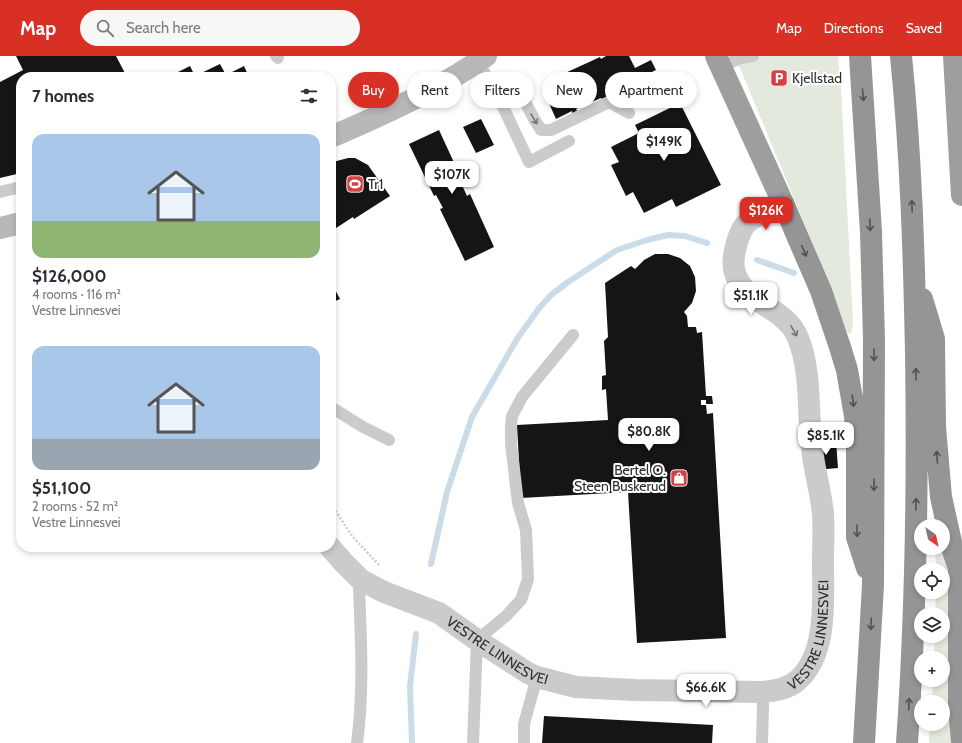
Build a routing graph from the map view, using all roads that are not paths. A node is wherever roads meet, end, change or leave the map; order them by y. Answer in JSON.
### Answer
{"nodes":[{"id":1,"x":753,"y":56,"type":"edge"},
{"id":2,"x":860,"y":56,"type":"edge"},
{"id":3,"x":901,"y":56,"type":"edge"},
{"id":4,"x":954,"y":56,"type":"edge"},
{"id":5,"x":482,"y":59,"type":"edge"},
{"id":6,"x":718,"y":62,"type":"edge"},
{"id":7,"x":528,"y":108,"type":"edge"},
{"id":8,"x":629,"y":113,"type":"dead end"},
{"id":9,"x":336,"y":135,"type":"edge"},
{"id":10,"x":569,"y":141,"type":"dead end"},
{"id":11,"x":16,"y":188,"type":"edge"},
{"id":12,"x":0,"y":192,"type":"edge"},
{"id":13,"x":962,"y":195,"type":"edge"},
{"id":14,"x":783,"y":203,"type":"junction"},
{"id":15,"x":16,"y":224,"type":"edge"},
{"id":16,"x":0,"y":228,"type":"edge"},
{"id":17,"x":914,"y":273,"type":"junction"},
{"id":18,"x":573,"y":335,"type":"dead end"},
{"id":19,"x":336,"y":410,"type":"edge"},
{"id":20,"x":389,"y":440,"type":"dead end"},
{"id":21,"x":334,"y":552,"type":"edge"},
{"id":22,"x":960,"y":574,"type":"edge"},
{"id":23,"x":370,"y":584,"type":"junction"},
{"id":24,"x":873,"y":585,"type":"junction"},
{"id":25,"x":477,"y":640,"type":"junction"},
{"id":26,"x":537,"y":677,"type":"junction"},
{"id":27,"x":762,"y":692,"type":"junction"},
{"id":28,"x":962,"y":740,"type":"edge"},
{"id":29,"x":357,"y":743,"type":"edge"},
{"id":30,"x":474,"y":743,"type":"edge"},
{"id":31,"x":524,"y":743,"type":"edge"},
{"id":32,"x":762,"y":743,"type":"edge"},
{"id":33,"x":864,"y":743,"type":"edge"},
{"id":34,"x":907,"y":743,"type":"edge"}],
"edges":[{"from":1,"to":6,"type":"lane"},
{"from":2,"to":24,"type":"highway","one_way":true},
{"from":17,"to":3,"type":"highway","one_way":true},
{"from":4,"to":13,"type":"highway"},
{"from":5,"to":9,"type":"main road"},
{"from":5,"to":10,"type":"lane"},
{"from":6,"to":14,"type":"highway"},
{"from":7,"to":8,"type":"lane","one_way":true},
{"from":11,"to":12,"type":"lane"},
{"from":14,"to":24,"type":"highway","one_way":true},
{"from":14,"to":27,"type":"street","name":"VESTRE LINNESVEI","one_way":true},
{"from":15,"to":16,"type":"main road"},
{"from":22,"to":17,"type":"highway","one_way":true},
{"from":34,"to":17,"type":"highway","one_way":true},
{"from":18,"to":25,"type":"lane"},
{"from":19,"to":20,"type":"lane"},
{"from":21,"to":23,"type":"street","name":"VESTRE LINNESVEI"},
{"from":22,"to":28,"type":"highway"},
{"from":23,"to":25,"type":"street","name":"VESTRE LINNESVEI"},
{"from":23,"to":29,"type":"lane"},
{"from":24,"to":33,"type":"highway","one_way":true},
{"from":25,"to":26,"type":"street","name":"VESTRE LINNESVEI"},
{"from":25,"to":30,"type":"lane"},
{"from":26,"to":27,"type":"street","name":"VESTRE LINNESVEI"},
{"from":26,"to":31,"type":"lane"},
{"from":27,"to":32,"type":"lane"}]}
